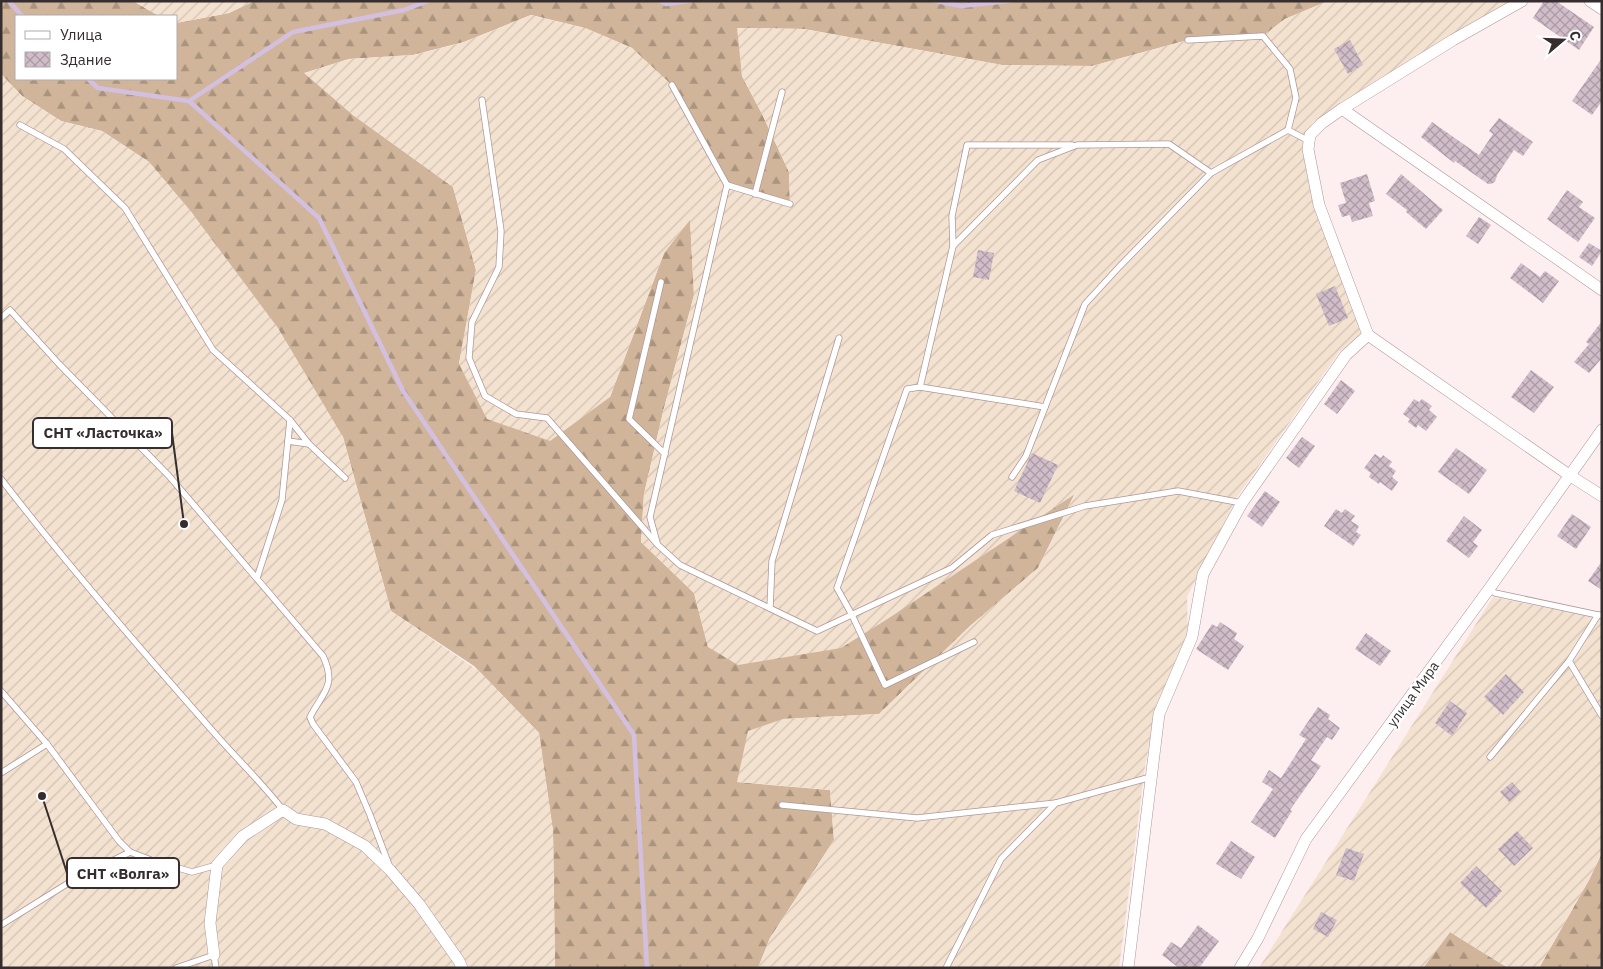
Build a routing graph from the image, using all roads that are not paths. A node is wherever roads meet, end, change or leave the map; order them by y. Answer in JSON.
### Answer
{"nodes":[{"id":1,"x":1522,"y":1,"type":"edge"},
{"id":2,"x":1590,"y":1,"type":"edge"},
{"id":3,"x":1602,"y":9,"type":"edge"},
{"id":4,"x":1188,"y":40,"type":"dead end"},
{"id":5,"x":672,"y":86,"type":"dead end"},
{"id":6,"x":782,"y":92,"type":"dead end"},
{"id":7,"x":482,"y":100,"type":"dead end"},
{"id":8,"x":1342,"y":109,"type":"junction"},
{"id":9,"x":20,"y":125,"type":"dead end"},
{"id":10,"x":1288,"y":130,"type":"junction"},
{"id":11,"x":1309,"y":141,"type":"junction"},
{"id":12,"x":1077,"y":145,"type":"junction"},
{"id":13,"x":1211,"y":173,"type":"junction"},
{"id":14,"x":727,"y":185,"type":"junction"},
{"id":15,"x":755,"y":194,"type":"junction"},
{"id":16,"x":790,"y":204,"type":"dead end"},
{"id":17,"x":954,"y":246,"type":"junction"},
{"id":18,"x":661,"y":282,"type":"dead end"},
{"id":19,"x":1602,"y":290,"type":"edge"},
{"id":20,"x":1,"y":318,"type":"edge"},
{"id":21,"x":1368,"y":335,"type":"junction"},
{"id":22,"x":839,"y":338,"type":"dead end"},
{"id":23,"x":920,"y":387,"type":"junction"},
{"id":24,"x":1045,"y":407,"type":"junction"},
{"id":25,"x":290,"y":420,"type":"junction"},
{"id":26,"x":1602,"y":430,"type":"edge"},
{"id":27,"x":288,"y":441,"type":"junction"},
{"id":28,"x":309,"y":444,"type":"junction"},
{"id":29,"x":665,"y":454,"type":"junction"},
{"id":30,"x":1569,"y":475,"type":"junction"},
{"id":31,"x":1012,"y":477,"type":"dead end"},
{"id":32,"x":345,"y":478,"type":"dead end"},
{"id":33,"x":1,"y":479,"type":"edge"},
{"id":34,"x":1602,"y":496,"type":"edge"},
{"id":35,"x":1242,"y":503,"type":"junction"},
{"id":36,"x":658,"y":545,"type":"junction"},
{"id":37,"x":257,"y":578,"type":"junction"},
{"id":38,"x":1489,"y":589,"type":"junction"},
{"id":39,"x":770,"y":608,"type":"junction"},
{"id":40,"x":852,"y":615,"type":"junction"},
{"id":41,"x":1600,"y":615,"type":"edge"},
{"id":42,"x":974,"y":642,"type":"dead end"},
{"id":43,"x":1569,"y":661,"type":"junction"},
{"id":44,"x":1,"y":691,"type":"edge"},
{"id":45,"x":1602,"y":716,"type":"edge"},
{"id":46,"x":46,"y":744,"type":"junction"},
{"id":47,"x":1490,"y":757,"type":"dead end"},
{"id":48,"x":1,"y":773,"type":"edge"},
{"id":49,"x":1150,"y":778,"type":"junction"},
{"id":50,"x":1056,"y":803,"type":"junction"},
{"id":51,"x":782,"y":805,"type":"dead end"},
{"id":52,"x":283,"y":810,"type":"junction"},
{"id":53,"x":130,"y":852,"type":"junction"},
{"id":54,"x":217,"y":865,"type":"junction"},
{"id":55,"x":390,"y":870,"type":"junction"},
{"id":56,"x":1,"y":925,"type":"edge"},
{"id":57,"x":214,"y":954,"type":"junction"},
{"id":58,"x":176,"y":968,"type":"edge"},
{"id":59,"x":216,"y":968,"type":"edge"},
{"id":60,"x":462,"y":968,"type":"edge"},
{"id":61,"x":946,"y":968,"type":"edge"},
{"id":62,"x":1128,"y":968,"type":"edge"},
{"id":63,"x":1240,"y":968,"type":"edge"}],
"edges":[{"from":1,"to":8,"type":"street"},
{"from":2,"to":3,"type":"street"},
{"from":4,"to":10,"type":"lane"},
{"from":5,"to":14,"type":"lane"},
{"from":6,"to":15,"type":"lane"},
{"from":7,"to":36,"type":"lane"},
{"from":8,"to":11,"type":"street"},
{"from":8,"to":19,"type":"street"},
{"from":9,"to":25,"type":"lane"},
{"from":10,"to":11,"type":"lane"},
{"from":10,"to":13,"type":"lane"},
{"from":11,"to":21,"type":"street"},
{"from":12,"to":13,"type":"lane"},
{"from":12,"to":17,"type":"lane"},
{"from":12,"to":17,"type":"lane"},
{"from":13,"to":24,"type":"lane"},
{"from":14,"to":15,"type":"lane"},
{"from":14,"to":29,"type":"lane"},
{"from":15,"to":16,"type":"lane"},
{"from":17,"to":23,"type":"lane"},
{"from":18,"to":29,"type":"lane"},
{"from":20,"to":37,"type":"lane"},
{"from":21,"to":30,"type":"street"},
{"from":21,"to":35,"type":"street"},
{"from":22,"to":39,"type":"lane"},
{"from":23,"to":24,"type":"lane"},
{"from":23,"to":40,"type":"lane"},
{"from":24,"to":31,"type":"lane"},
{"from":25,"to":27,"type":"lane"},
{"from":25,"to":28,"type":"lane"},
{"from":26,"to":30,"type":"street","name":"улица Мира"},
{"from":27,"to":28,"type":"lane"},
{"from":27,"to":37,"type":"lane"},
{"from":28,"to":32,"type":"lane"},
{"from":29,"to":36,"type":"lane"},
{"from":30,"to":34,"type":"street"},
{"from":30,"to":38,"type":"street","name":"улица Мира"},
{"from":33,"to":52,"type":"lane"},
{"from":35,"to":40,"type":"lane"},
{"from":35,"to":49,"type":"street"},
{"from":36,"to":39,"type":"lane"},
{"from":37,"to":55,"type":"lane"},
{"from":38,"to":41,"type":"lane"},
{"from":38,"to":63,"type":"street","name":"улица Мира"},
{"from":39,"to":40,"type":"lane"},
{"from":40,"to":42,"type":"lane"},
{"from":41,"to":43,"type":"lane"},
{"from":43,"to":45,"type":"lane"},
{"from":43,"to":47,"type":"lane"},
{"from":44,"to":46,"type":"lane"},
{"from":46,"to":48,"type":"lane"},
{"from":46,"to":53,"type":"lane"},
{"from":49,"to":50,"type":"lane"},
{"from":49,"to":62,"type":"street"},
{"from":50,"to":51,"type":"lane"},
{"from":50,"to":61,"type":"lane"},
{"from":52,"to":54,"type":"street"},
{"from":52,"to":55,"type":"street"},
{"from":53,"to":54,"type":"lane"},
{"from":53,"to":56,"type":"lane"},
{"from":54,"to":57,"type":"street"},
{"from":55,"to":60,"type":"street"},
{"from":57,"to":58,"type":"lane"},
{"from":57,"to":59,"type":"lane"}]}
